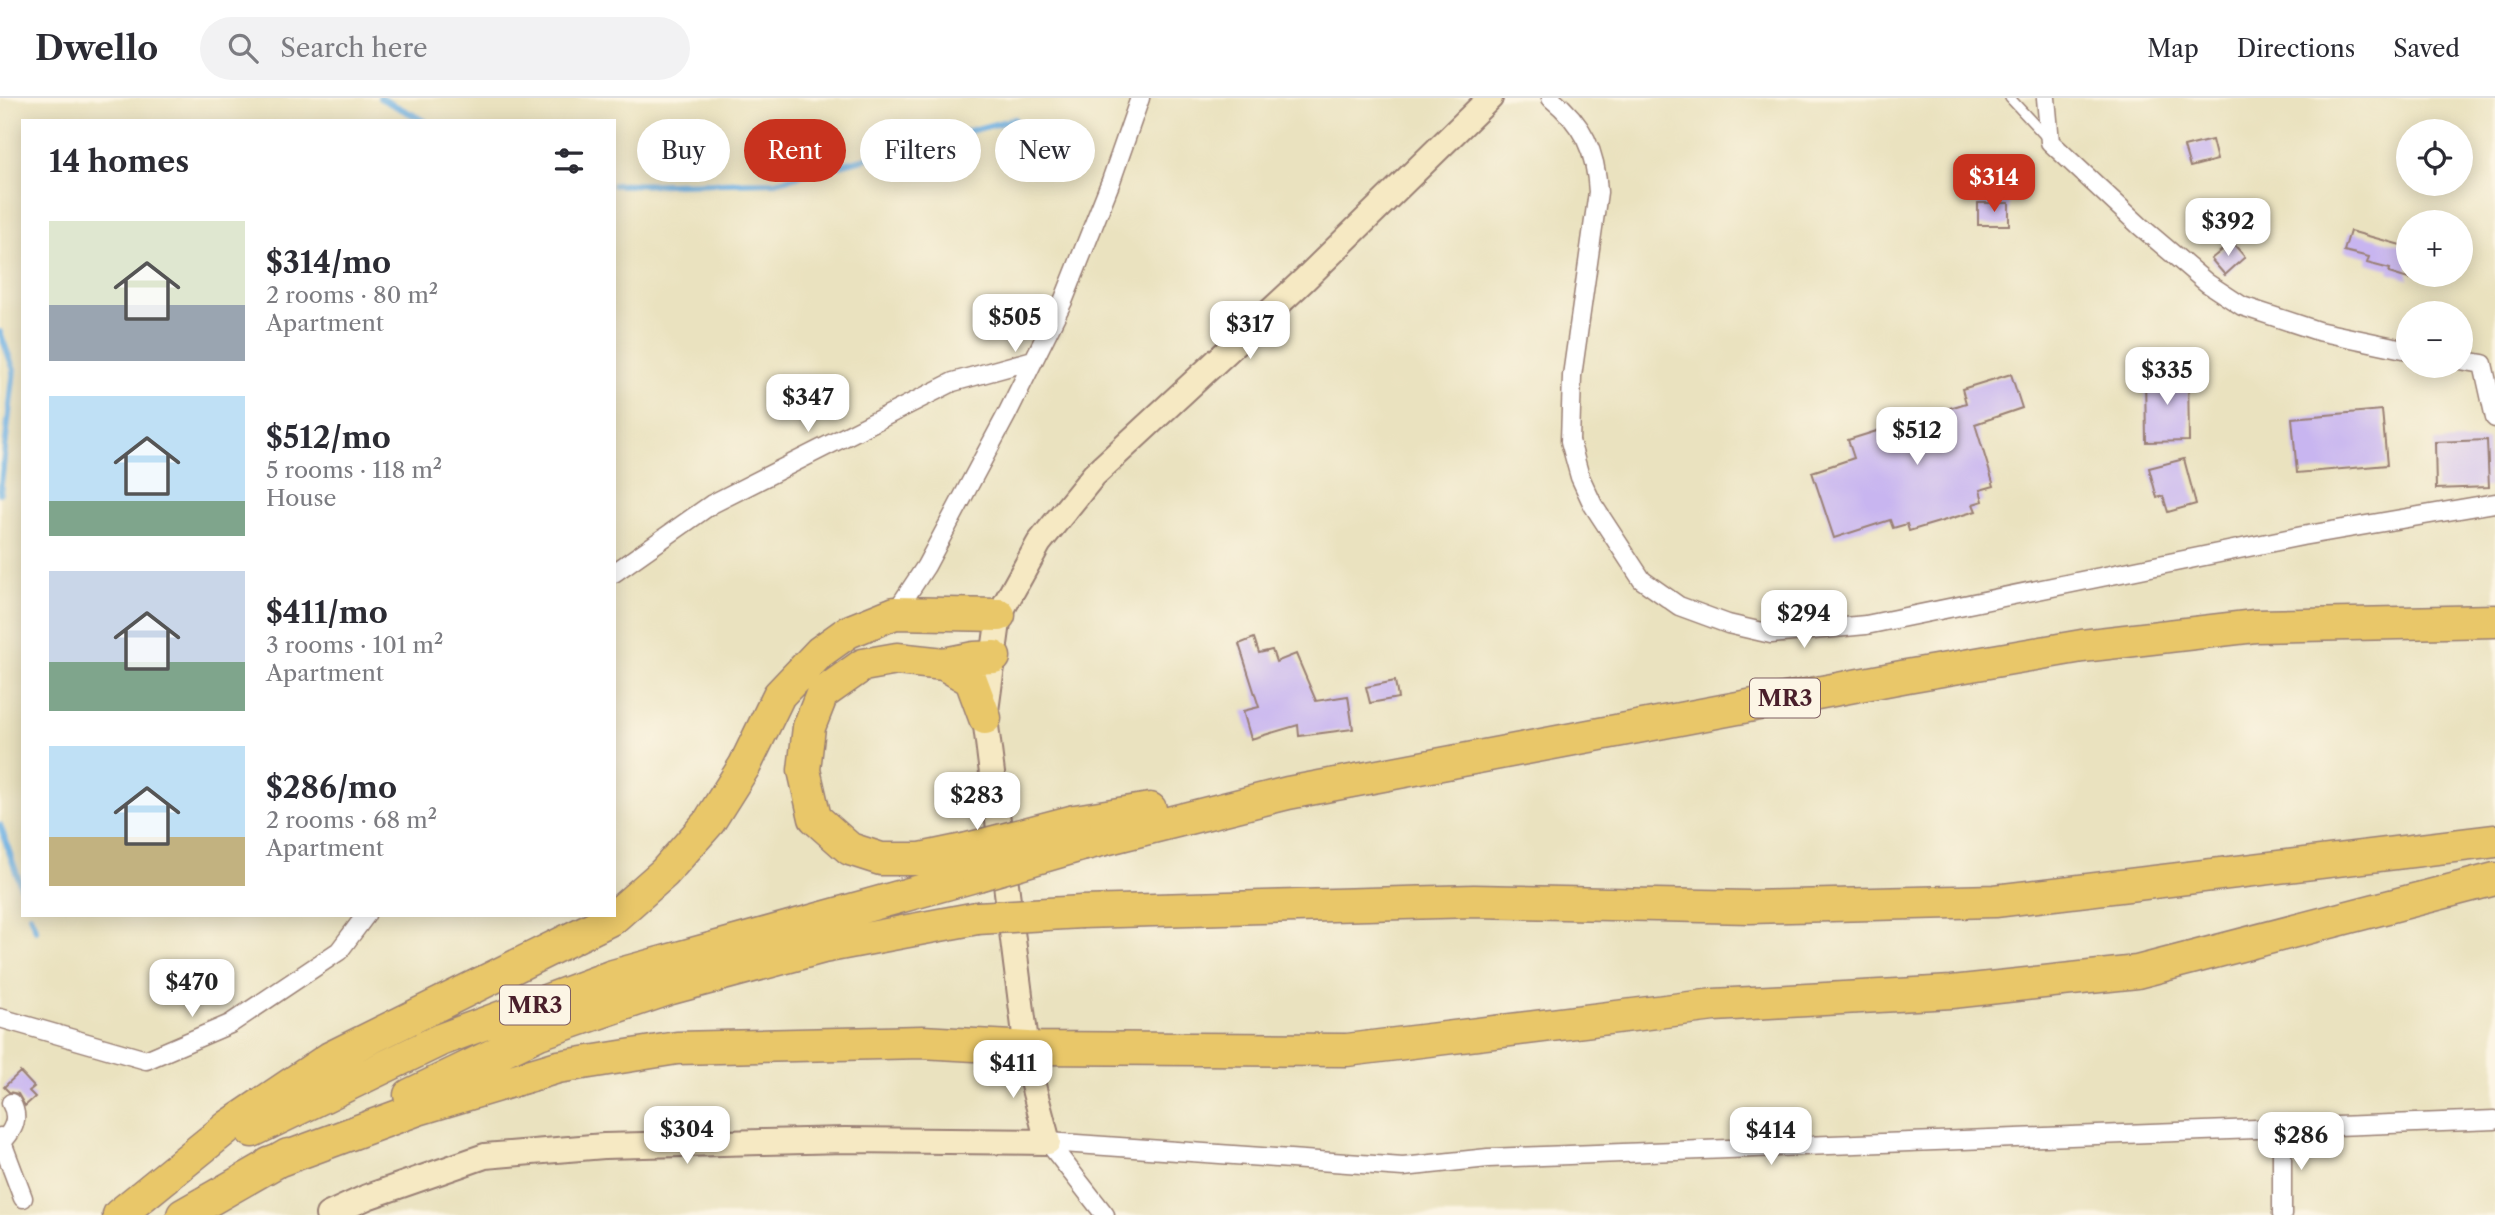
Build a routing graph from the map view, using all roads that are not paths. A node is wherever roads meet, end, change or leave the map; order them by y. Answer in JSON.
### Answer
{"nodes":[{"id":1,"x":1140,"y":98,"type":"edge"},
{"id":2,"x":1490,"y":98,"type":"edge"},
{"id":3,"x":1551,"y":98,"type":"edge"},
{"id":4,"x":2010,"y":98,"type":"edge"},
{"id":5,"x":2046,"y":98,"type":"edge"},
{"id":6,"x":2050,"y":142,"type":"junction"},
{"id":7,"x":2396,"y":347,"type":"edge"},
{"id":8,"x":1033,"y":360,"type":"junction"},
{"id":9,"x":2489,"y":361,"type":"edge"},
{"id":10,"x":2495,"y":418,"type":"edge"},
{"id":11,"x":2495,"y":503,"type":"edge"},
{"id":12,"x":616,"y":572,"type":"edge"},
{"id":13,"x":895,"y":613,"type":"junction"},
{"id":14,"x":999,"y":615,"type":"junction"},
{"id":15,"x":2495,"y":621,"type":"edge"},
{"id":16,"x":994,"y":657,"type":"junction"},
{"id":17,"x":944,"y":664,"type":"junction"},
{"id":18,"x":985,"y":718,"type":"junction"},
{"id":19,"x":2495,"y":841,"type":"edge"},
{"id":20,"x":971,"y":862,"type":"junction"},
{"id":21,"x":2495,"y":879,"type":"edge"},
{"id":22,"x":616,"y":915,"type":"edge"},
{"id":23,"x":364,"y":917,"type":"edge"},
{"id":24,"x":614,"y":917,"type":"edge"},
{"id":25,"x":0,"y":1018,"type":"edge"},
{"id":26,"x":1028,"y":1048,"type":"junction"},
{"id":27,"x":11,"y":1103,"type":"dead end"},
{"id":28,"x":2495,"y":1120,"type":"edge"},
{"id":29,"x":2282,"y":1128,"type":"junction"},
{"id":30,"x":1048,"y":1142,"type":"junction"},
{"id":31,"x":3,"y":1150,"type":"edge"},
{"id":32,"x":269,"y":1164,"type":"junction"},
{"id":33,"x":23,"y":1198,"type":"dead end"},
{"id":34,"x":119,"y":1215,"type":"edge"},
{"id":35,"x":125,"y":1215,"type":"edge"},
{"id":36,"x":183,"y":1215,"type":"edge"},
{"id":37,"x":328,"y":1215,"type":"edge"},
{"id":38,"x":1105,"y":1215,"type":"edge"},
{"id":39,"x":2282,"y":1215,"type":"edge"}],
"edges":[{"from":1,"to":8,"type":"street"},
{"from":2,"to":14,"type":"main road"},
{"from":3,"to":11,"type":"street"},
{"from":4,"to":6,"type":"lane"},
{"from":5,"to":6,"type":"street"},
{"from":6,"to":7,"type":"street"},
{"from":8,"to":12,"type":"street"},
{"from":8,"to":13,"type":"street"},
{"from":9,"to":10,"type":"street"},
{"from":13,"to":14,"type":"highway"},
{"from":13,"to":22,"type":"highway"},
{"from":14,"to":16,"type":"main road"},
{"from":15,"to":20,"type":"highway","number":"MR3","bridge":true},
{"from":16,"to":17,"type":"highway"},
{"from":16,"to":18,"type":"main road"},
{"from":17,"to":18,"type":"highway"},
{"from":17,"to":20,"type":"highway"},
{"from":18,"to":26,"type":"main road"},
{"from":19,"to":32,"type":"highway","number":"MR3","bridge":true},
{"from":20,"to":35,"type":"highway","number":"MR3"},
{"from":21,"to":26,"type":"highway"},
{"from":23,"to":25,"type":"street"},
{"from":24,"to":34,"type":"highway"},
{"from":26,"to":30,"type":"main road"},
{"from":26,"to":32,"type":"highway"},
{"from":27,"to":31,"type":"street"},
{"from":28,"to":29,"type":"street"},
{"from":29,"to":30,"type":"street"},
{"from":29,"to":39,"type":"street"},
{"from":30,"to":37,"type":"main road"},
{"from":30,"to":38,"type":"street"},
{"from":31,"to":33,"type":"street"},
{"from":32,"to":36,"type":"highway","number":"MR3"}]}
